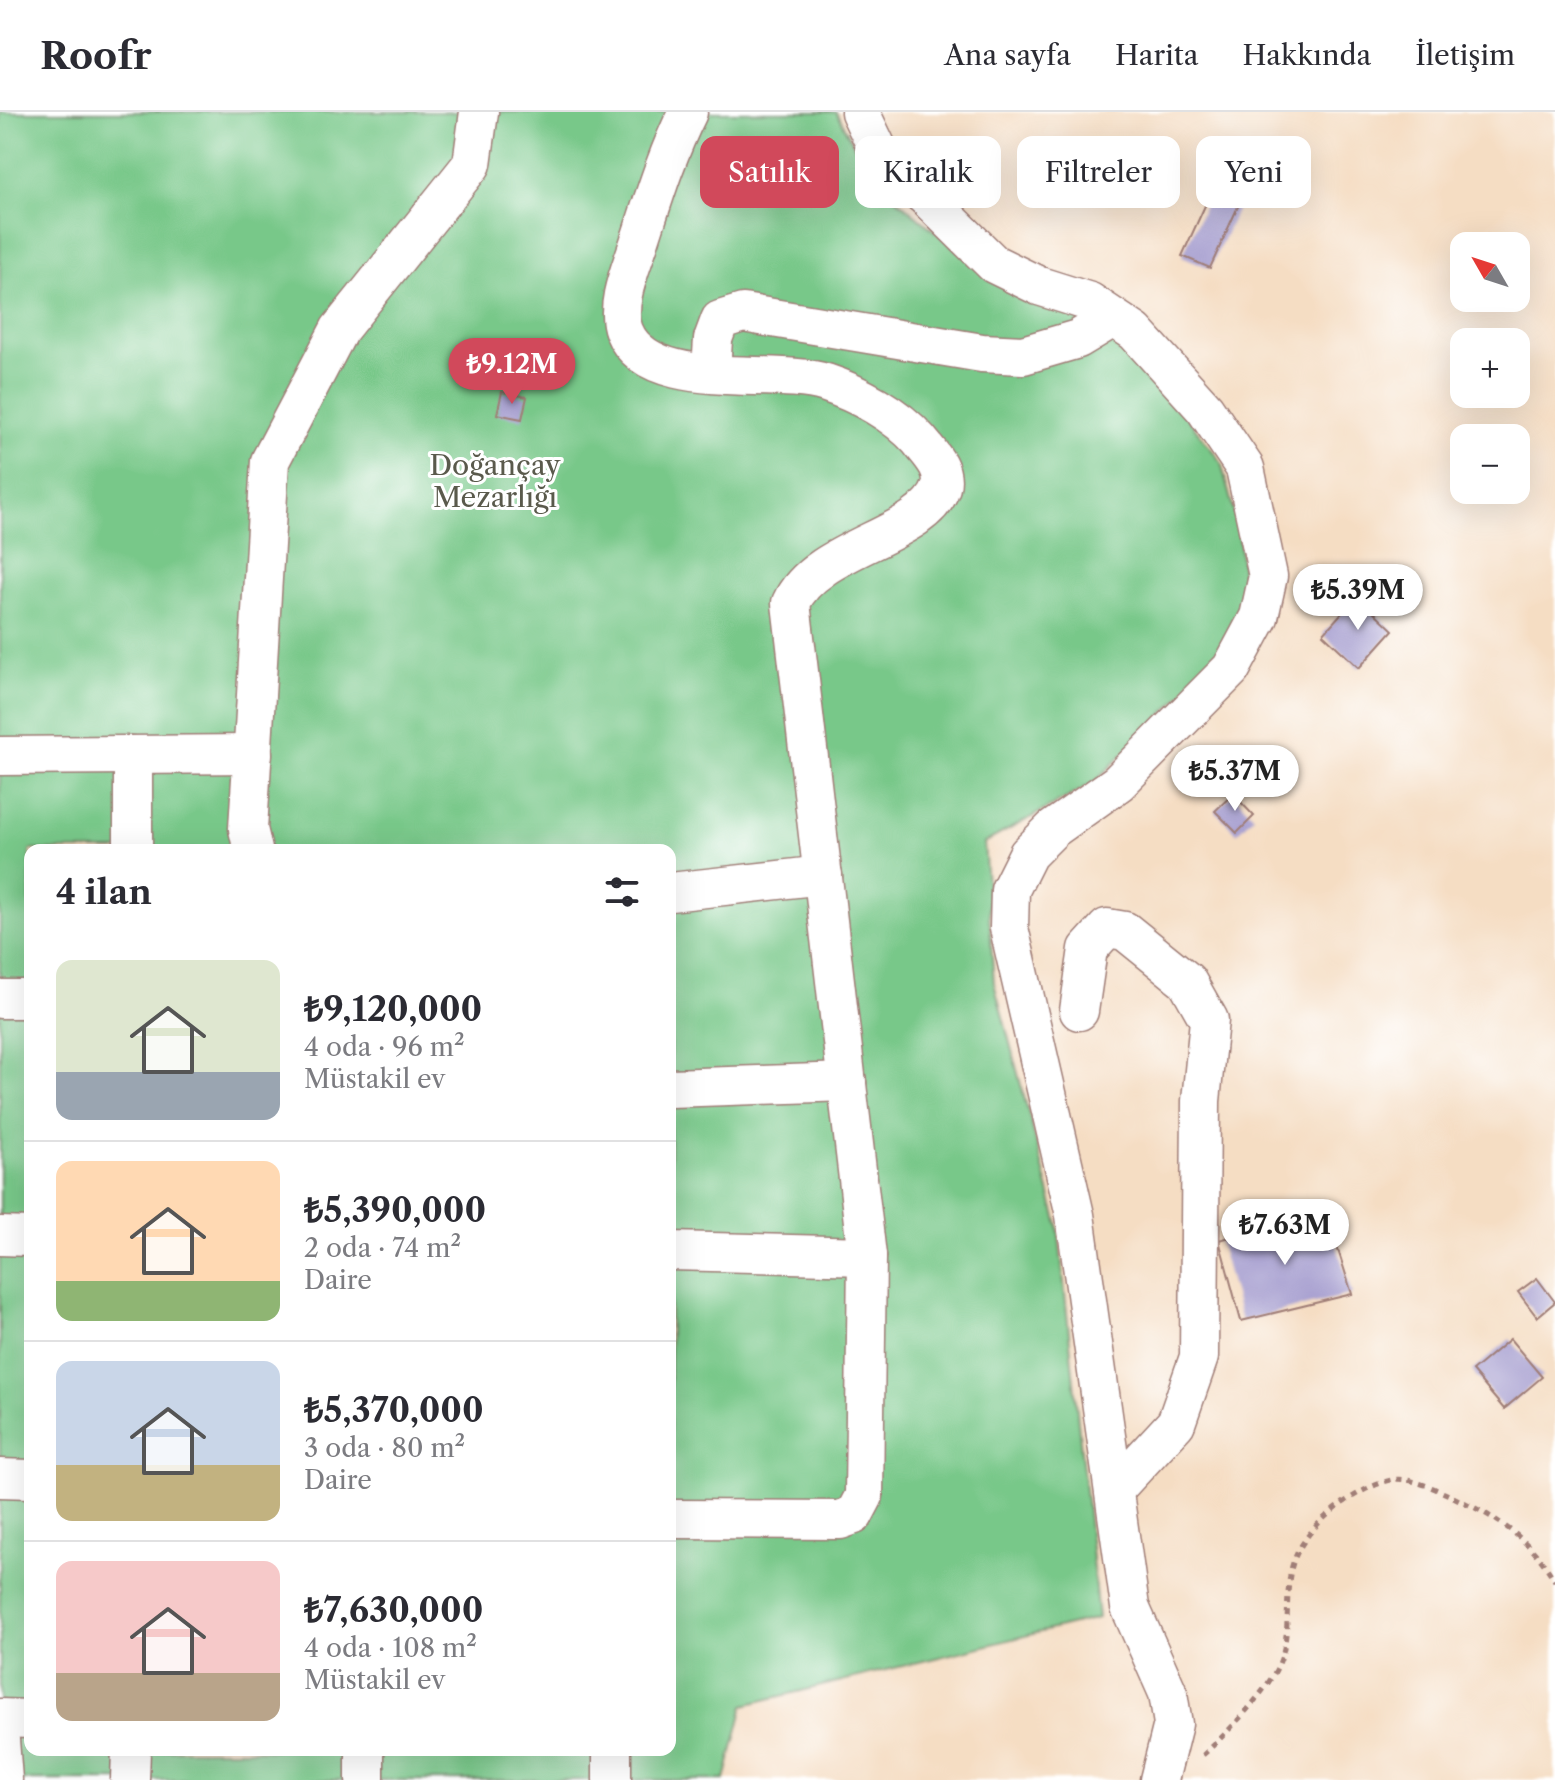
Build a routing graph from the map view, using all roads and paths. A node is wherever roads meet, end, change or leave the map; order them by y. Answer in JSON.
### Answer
{"nodes":[{"id":1,"x":479,"y":112,"type":"edge"},
{"id":2,"x":688,"y":112,"type":"edge"},
{"id":3,"x":860,"y":112,"type":"edge"},
{"id":4,"x":1113,"y":318,"type":"junction"},
{"id":5,"x":711,"y":372,"type":"junction"},
{"id":6,"x":253,"y":754,"type":"junction"},
{"id":7,"x":133,"y":755,"type":"junction"},
{"id":8,"x":0,"y":756,"type":"edge"},
{"id":9,"x":133,"y":844,"type":"edge"},
{"id":10,"x":252,"y":844,"type":"edge"},
{"id":11,"x":823,"y":875,"type":"junction"},
{"id":12,"x":676,"y":891,"type":"edge"},
{"id":13,"x":0,"y":999,"type":"edge"},
{"id":14,"x":24,"y":999,"type":"edge"},
{"id":15,"x":1079,"y":1011,"type":"dead end"},
{"id":16,"x":847,"y":1082,"type":"junction"},
{"id":17,"x":676,"y":1088,"type":"edge"},
{"id":18,"x":0,"y":1236,"type":"edge"},
{"id":19,"x":24,"y":1237,"type":"edge"},
{"id":20,"x":676,"y":1251,"type":"edge"},
{"id":21,"x":867,"y":1256,"type":"junction"},
{"id":22,"x":0,"y":1478,"type":"edge"},
{"id":23,"x":24,"y":1479,"type":"edge"},
{"id":24,"x":1114,"y":1490,"type":"junction"},
{"id":25,"x":676,"y":1519,"type":"edge"},
{"id":26,"x":1555,"y":1581,"type":"edge"},
{"id":27,"x":0,"y":1718,"type":"edge"},
{"id":28,"x":24,"y":1719,"type":"edge"},
{"id":29,"x":0,"y":1740,"type":"edge"},
{"id":30,"x":131,"y":1756,"type":"edge"},
{"id":31,"x":365,"y":1756,"type":"edge"},
{"id":32,"x":612,"y":1756,"type":"edge"},
{"id":33,"x":1198,"y":1760,"type":"dead end"},
{"id":34,"x":3,"y":1780,"type":"edge"},
{"id":35,"x":130,"y":1780,"type":"edge"},
{"id":36,"x":365,"y":1780,"type":"edge"},
{"id":37,"x":612,"y":1780,"type":"edge"},
{"id":38,"x":1159,"y":1780,"type":"edge"}],
"edges":[{"from":1,"to":6,"type":"street"},
{"from":2,"to":5,"type":"street"},
{"from":3,"to":4,"type":"street"},
{"from":4,"to":5,"type":"street"},
{"from":4,"to":24,"type":"street"},
{"from":5,"to":11,"type":"street"},
{"from":6,"to":7,"type":"street"},
{"from":6,"to":10,"type":"street"},
{"from":7,"to":8,"type":"street"},
{"from":7,"to":9,"type":"street"},
{"from":11,"to":12,"type":"street"},
{"from":11,"to":16,"type":"street"},
{"from":13,"to":14,"type":"street"},
{"from":15,"to":24,"type":"street"},
{"from":16,"to":17,"type":"street"},
{"from":16,"to":21,"type":"street"},
{"from":18,"to":19,"type":"street"},
{"from":20,"to":21,"type":"street"},
{"from":21,"to":25,"type":"street"},
{"from":22,"to":23,"type":"street"},
{"from":24,"to":38,"type":"street"},
{"from":26,"to":33,"type":"path"},
{"from":27,"to":28,"type":"street"},
{"from":29,"to":34,"type":"street"},
{"from":30,"to":35,"type":"street"},
{"from":31,"to":36,"type":"street"},
{"from":32,"to":37,"type":"street"}]}
